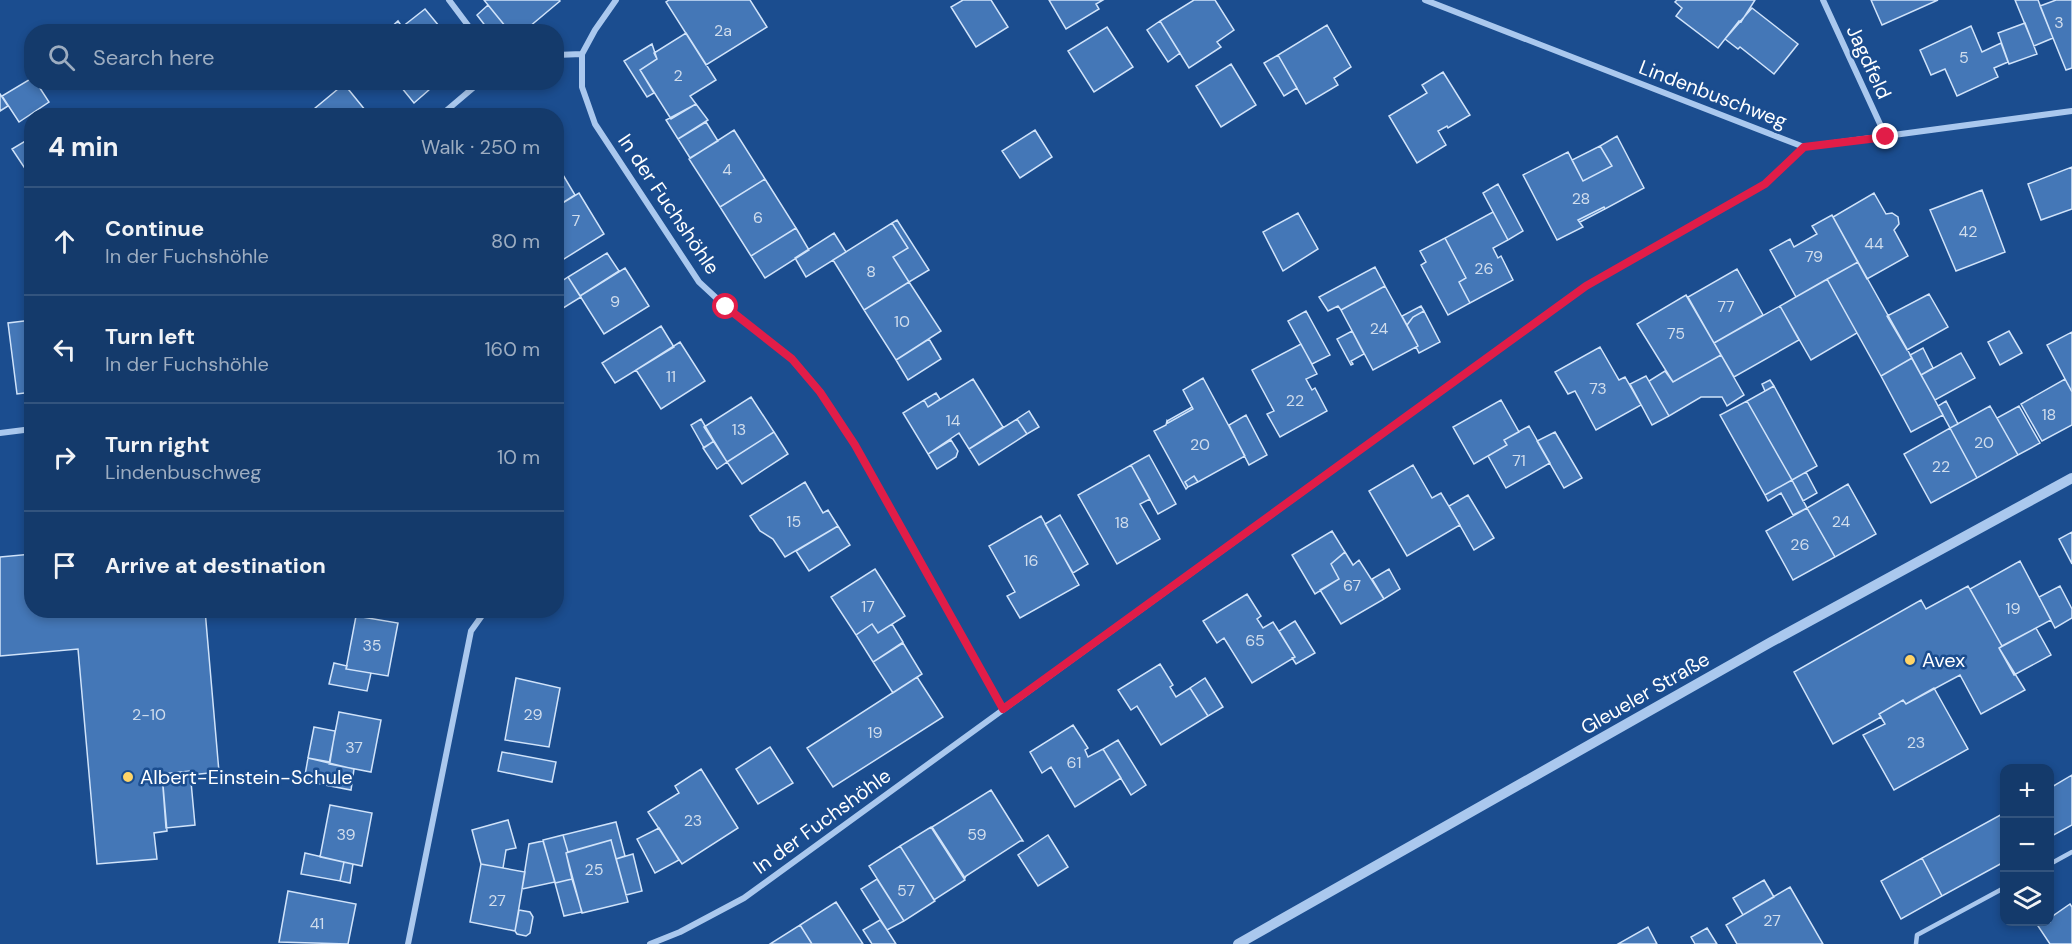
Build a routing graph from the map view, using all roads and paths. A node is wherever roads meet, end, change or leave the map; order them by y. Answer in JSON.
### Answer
{"nodes":[{"id":1,"x":449,"y":0,"type":"edge"},
{"id":2,"x":616,"y":0,"type":"edge"},
{"id":3,"x":1425,"y":0,"type":"edge"},
{"id":4,"x":1823,"y":0,"type":"edge"},
{"id":5,"x":467,"y":24,"type":"edge"},
{"id":6,"x":582,"y":54,"type":"junction"},
{"id":7,"x":564,"y":55,"type":"edge"},
{"id":8,"x":471,"y":90,"type":"edge"},
{"id":9,"x":449,"y":108,"type":"edge"},
{"id":10,"x":2072,"y":111,"type":"edge"},
{"id":11,"x":1886,"y":137,"type":"junction"},
{"id":12,"x":1804,"y":147,"type":"junction"},
{"id":13,"x":24,"y":430,"type":"edge"},
{"id":14,"x":0,"y":433,"type":"edge"},
{"id":15,"x":2072,"y":478,"type":"edge"},
{"id":16,"x":480,"y":618,"type":"edge"},
{"id":17,"x":1003,"y":709,"type":"junction"},
{"id":18,"x":2072,"y":852,"type":"edge"},
{"id":19,"x":2054,"y":861,"type":"edge"},
{"id":20,"x":2000,"y":890,"type":"edge"},
{"id":21,"x":408,"y":944,"type":"edge"},
{"id":22,"x":650,"y":944,"type":"edge"},
{"id":23,"x":1238,"y":944,"type":"edge"},
{"id":24,"x":1916,"y":944,"type":"edge"}],
"edges":[{"from":1,"to":5,"type":"street"},
{"from":2,"to":6,"type":"street","name":"In der Fuchshöhle"},
{"from":3,"to":12,"type":"street","name":"Lindenbuschweg"},
{"from":4,"to":11,"type":"street","name":"Jagdfeld"},
{"from":6,"to":7,"type":"street"},
{"from":6,"to":17,"type":"street","name":"In der Fuchshöhle"},
{"from":8,"to":9,"type":"street"},
{"from":10,"to":11,"type":"street","name":"Lindenbuschweg"},
{"from":11,"to":12,"type":"street","name":"Lindenbuschweg"},
{"from":12,"to":17,"type":"street","name":"In der Fuchshöhle"},
{"from":13,"to":14,"type":"street"},
{"from":15,"to":23,"type":"street","name":"Gleueler Straße"},
{"from":16,"to":21,"type":"street"},
{"from":17,"to":22,"type":"street","name":"In der Fuchshöhle"},
{"from":18,"to":19,"type":"lane"},
{"from":20,"to":24,"type":"lane"}]}
